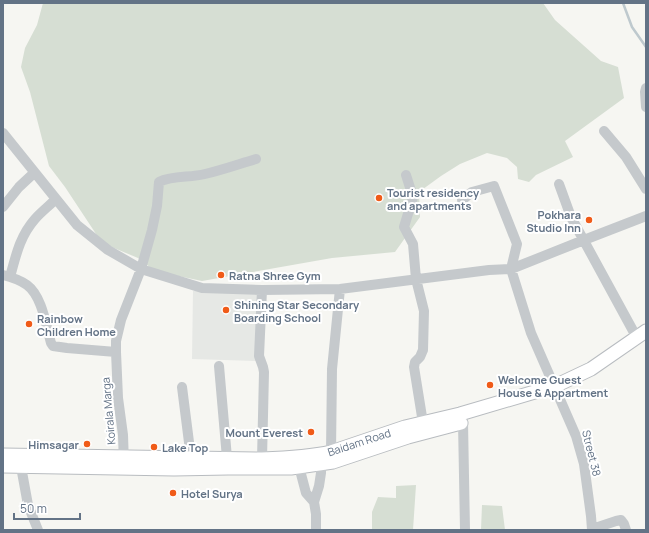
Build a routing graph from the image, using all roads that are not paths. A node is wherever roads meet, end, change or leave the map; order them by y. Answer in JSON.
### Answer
{"nodes":[{"id":1,"x":646,"y":88,"type":"edge"},
{"id":2,"x":646,"y":107,"type":"edge"},
{"id":3,"x":604,"y":131,"type":"dead end"},
{"id":4,"x":3,"y":133,"type":"edge"},
{"id":5,"x":256,"y":159,"type":"dead end"},
{"id":6,"x":34,"y":173,"type":"junction"},
{"id":7,"x":406,"y":175,"type":"dead end"},
{"id":8,"x":559,"y":184,"type":"dead end"},
{"id":9,"x":646,"y":189,"type":"edge"},
{"id":10,"x":56,"y":199,"type":"junction"},
{"id":11,"x":462,"y":200,"type":"dead end"},
{"id":12,"x":3,"y":207,"type":"edge"},
{"id":13,"x":646,"y":216,"type":"edge"},
{"id":14,"x":584,"y":240,"type":"junction"},
{"id":15,"x":141,"y":269,"type":"junction"},
{"id":16,"x":511,"y":269,"type":"junction"},
{"id":17,"x":7,"y":276,"type":"edge"},
{"id":18,"x":416,"y":279,"type":"junction"},
{"id":19,"x":340,"y":289,"type":"junction"},
{"id":20,"x":262,"y":290,"type":"junction"},
{"id":21,"x":643,"y":337,"type":"edge"},
{"id":22,"x":116,"y":352,"type":"junction"},
{"id":23,"x":219,"y":366,"type":"dead end"},
{"id":24,"x":182,"y":387,"type":"dead end"},
{"id":25,"x":556,"y":390,"type":"junction"},
{"id":26,"x":463,"y":422,"type":"junction"},
{"id":27,"x":423,"y":423,"type":"junction"},
{"id":28,"x":3,"y":456,"type":"edge"},
{"id":29,"x":324,"y":457,"type":"junction"},
{"id":30,"x":191,"y":458,"type":"junction"},
{"id":31,"x":227,"y":458,"type":"junction"},
{"id":32,"x":262,"y":459,"type":"junction"},
{"id":33,"x":20,"y":461,"type":"junction"},
{"id":34,"x":124,"y":462,"type":"junction"},
{"id":35,"x":300,"y":462,"type":"junction"},
{"id":36,"x":3,"y":466,"type":"edge"},
{"id":37,"x":314,"y":502,"type":"junction"},
{"id":38,"x":38,"y":530,"type":"edge"},
{"id":39,"x":316,"y":530,"type":"edge"},
{"id":40,"x":465,"y":530,"type":"edge"},
{"id":41,"x":592,"y":530,"type":"edge"},
{"id":42,"x":626,"y":530,"type":"edge"}],
"edges":[{"from":1,"to":2,"type":"street"},
{"from":3,"to":9,"type":"street"},
{"from":4,"to":6,"type":"street"},
{"from":5,"to":15,"type":"street","name":"Koirala Marga"},
{"from":6,"to":10,"type":"street"},
{"from":6,"to":12,"type":"street"},
{"from":7,"to":18,"type":"street"},
{"from":8,"to":14,"type":"street"},
{"from":10,"to":15,"type":"street"},
{"from":10,"to":17,"type":"street"},
{"from":11,"to":16,"type":"street"},
{"from":13,"to":14,"type":"street"},
{"from":14,"to":16,"type":"street"},
{"from":14,"to":21,"type":"street"},
{"from":15,"to":20,"type":"street"},
{"from":15,"to":22,"type":"street","name":"Koirala Marga"},
{"from":16,"to":18,"type":"street"},
{"from":16,"to":25,"type":"street","name":"Street 38"},
{"from":17,"to":22,"type":"street"},
{"from":18,"to":19,"type":"street"},
{"from":18,"to":27,"type":"street"},
{"from":19,"to":20,"type":"street"},
{"from":19,"to":29,"type":"street"},
{"from":20,"to":32,"type":"street"},
{"from":21,"to":25,"type":"main road","name":"Baidam Road"},
{"from":22,"to":34,"type":"street","name":"Koirala Marga"},
{"from":23,"to":31,"type":"street"},
{"from":24,"to":30,"type":"street"},
{"from":25,"to":26,"type":"main road","name":"Baidam Road"},
{"from":25,"to":27,"type":"main road","name":"Baidam Road"},
{"from":25,"to":41,"type":"street","name":"Street 38"},
{"from":26,"to":29,"type":"main road","name":"Baidam Road"},
{"from":26,"to":40,"type":"street"},
{"from":27,"to":29,"type":"main road","name":"Baidam Road"},
{"from":28,"to":33,"type":"main road","name":"Baidam Road"},
{"from":29,"to":35,"type":"main road","name":"Baidam Road"},
{"from":29,"to":37,"type":"street"},
{"from":30,"to":31,"type":"main road","name":"Baidam Road"},
{"from":30,"to":34,"type":"main road","name":"Baidam Road"},
{"from":31,"to":32,"type":"main road","name":"Baidam Road"},
{"from":32,"to":35,"type":"main road","name":"Baidam Road"},
{"from":33,"to":34,"type":"main road","name":"Baidam Road"},
{"from":33,"to":36,"type":"main road","name":"Baidam Road"},
{"from":33,"to":38,"type":"street"},
{"from":34,"to":35,"type":"main road","name":"Baidam Road"},
{"from":35,"to":37,"type":"street"},
{"from":37,"to":39,"type":"street"},
{"from":41,"to":42,"type":"street"}]}
